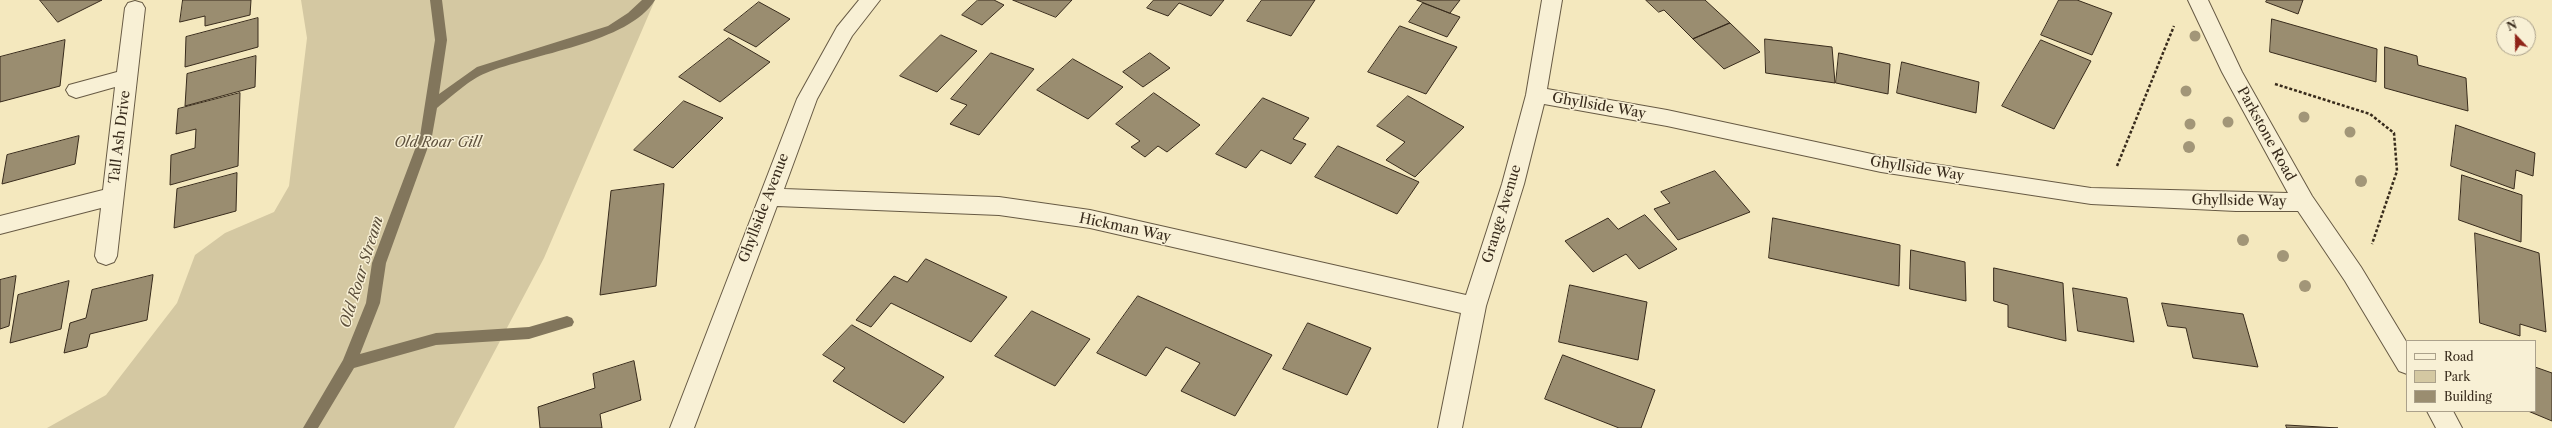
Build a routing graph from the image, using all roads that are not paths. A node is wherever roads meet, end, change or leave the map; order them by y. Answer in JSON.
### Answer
{"nodes":[{"id":1,"x":870,"y":0,"type":"edge"},
{"id":2,"x":1552,"y":0,"type":"edge"},
{"id":3,"x":2200,"y":5,"type":"edge"},
{"id":4,"x":135,"y":8,"type":"dead end"},
{"id":5,"x":127,"y":78,"type":"junction"},
{"id":6,"x":76,"y":90,"type":"dead end"},
{"id":7,"x":1536,"y":95,"type":"junction"},
{"id":8,"x":112,"y":196,"type":"junction"},
{"id":9,"x":768,"y":196,"type":"junction"},
{"id":10,"x":2304,"y":202,"type":"junction"},
{"id":11,"x":0,"y":225,"type":"edge"},
{"id":12,"x":106,"y":256,"type":"dead end"},
{"id":13,"x":1474,"y":306,"type":"junction"},
{"id":14,"x":2406,"y":362,"type":"edge"},
{"id":15,"x":2440,"y":412,"type":"edge"},
{"id":16,"x":682,"y":428,"type":"edge"},
{"id":17,"x":1450,"y":428,"type":"edge"},
{"id":18,"x":2450,"y":428,"type":"edge"}],
"edges":[{"from":1,"to":9,"type":"street","name":"Ghyllside Avenue"},
{"from":2,"to":7,"type":"street","name":"Grange Avenue"},
{"from":3,"to":10,"type":"street","name":"Parkstone Road"},
{"from":4,"to":5,"type":"street","name":"Tall Ash Drive"},
{"from":5,"to":6,"type":"street","name":"Tall Ash Drive"},
{"from":5,"to":8,"type":"street","name":"Tall Ash Drive"},
{"from":7,"to":10,"type":"street","name":"Ghyllside Way"},
{"from":7,"to":13,"type":"street","name":"Grange Avenue"},
{"from":8,"to":11,"type":"street","name":"Tall Ash Drive"},
{"from":8,"to":12,"type":"street","name":"Tall Ash Drive"},
{"from":9,"to":13,"type":"street","name":"Hickman Way"},
{"from":9,"to":16,"type":"street","name":"Ghyllside Avenue"},
{"from":10,"to":14,"type":"street","name":"Parkstone Road"},
{"from":13,"to":17,"type":"street","name":"Grange Avenue"},
{"from":15,"to":18,"type":"street"}]}
